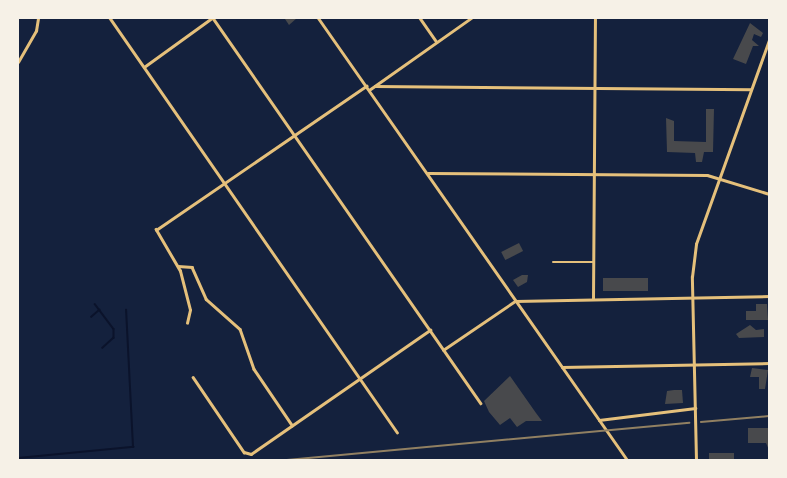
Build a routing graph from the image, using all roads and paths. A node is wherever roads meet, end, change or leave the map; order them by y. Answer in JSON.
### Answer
{"nodes":[{"id":1,"x":38,"y":18,"type":"edge"},
{"id":2,"x":110,"y":18,"type":"edge"},
{"id":3,"x":213,"y":18,"type":"edge"},
{"id":4,"x":318,"y":18,"type":"edge"},
{"id":5,"x":420,"y":18,"type":"edge"},
{"id":6,"x":471,"y":18,"type":"edge"},
{"id":7,"x":595,"y":18,"type":"edge"},
{"id":8,"x":769,"y":40,"type":"edge"},
{"id":9,"x":437,"y":42,"type":"junction"},
{"id":10,"x":18,"y":62,"type":"edge"},
{"id":11,"x":144,"y":66,"type":"junction"},
{"id":12,"x":366,"y":86,"type":"junction"},
{"id":13,"x":375,"y":86,"type":"junction"},
{"id":14,"x":594,"y":88,"type":"junction"},
{"id":15,"x":751,"y":89,"type":"junction"},
{"id":16,"x":369,"y":90,"type":"junction"},
{"id":17,"x":294,"y":135,"type":"junction"},
{"id":18,"x":428,"y":173,"type":"junction"},
{"id":19,"x":594,"y":174,"type":"junction"},
{"id":20,"x":718,"y":177,"type":"junction"},
{"id":21,"x":225,"y":183,"type":"junction"},
{"id":22,"x":769,"y":194,"type":"edge"},
{"id":23,"x":552,"y":262,"type":"dead end"},
{"id":24,"x":593,"y":262,"type":"junction"},
{"id":25,"x":178,"y":266,"type":"junction"},
{"id":26,"x":769,"y":296,"type":"edge"},
{"id":27,"x":693,"y":297,"type":"junction"},
{"id":28,"x":593,"y":299,"type":"junction"},
{"id":29,"x":515,"y":301,"type":"junction"},
{"id":30,"x":187,"y":323,"type":"dead end"},
{"id":31,"x":430,"y":330,"type":"junction"},
{"id":32,"x":443,"y":350,"type":"junction"},
{"id":33,"x":769,"y":363,"type":"edge"},
{"id":34,"x":693,"y":364,"type":"junction"},
{"id":35,"x":561,"y":367,"type":"junction"},
{"id":36,"x":193,"y":377,"type":"dead end"},
{"id":37,"x":361,"y":377,"type":"junction"},
{"id":38,"x":481,"y":403,"type":"dead end"},
{"id":39,"x":695,"y":408,"type":"junction"},
{"id":40,"x":599,"y":420,"type":"junction"},
{"id":41,"x":292,"y":426,"type":"junction"},
{"id":42,"x":397,"y":432,"type":"dead end"},
{"id":43,"x":627,"y":460,"type":"edge"},
{"id":44,"x":696,"y":460,"type":"edge"}],
"edges":[{"from":1,"to":10,"type":"street"},
{"from":2,"to":11,"type":"street"},
{"from":3,"to":11,"type":"street"},
{"from":3,"to":17,"type":"street"},
{"from":4,"to":12,"type":"street"},
{"from":5,"to":9,"type":"street"},
{"from":6,"to":9,"type":"street"},
{"from":7,"to":14,"type":"street"},
{"from":8,"to":15,"type":"street"},
{"from":9,"to":13,"type":"street"},
{"from":11,"to":21,"type":"street"},
{"from":12,"to":16,"type":"street"},
{"from":12,"to":17,"type":"street"},
{"from":13,"to":14,"type":"street"},
{"from":13,"to":16,"type":"street"},
{"from":14,"to":15,"type":"street"},
{"from":14,"to":19,"type":"street"},
{"from":15,"to":20,"type":"street"},
{"from":16,"to":18,"type":"street"},
{"from":17,"to":21,"type":"street"},
{"from":17,"to":31,"type":"street"},
{"from":18,"to":19,"type":"street"},
{"from":18,"to":29,"type":"street"},
{"from":19,"to":20,"type":"street"},
{"from":19,"to":24,"type":"street"},
{"from":20,"to":22,"type":"street"},
{"from":20,"to":27,"type":"street"},
{"from":21,"to":25,"type":"street"},
{"from":21,"to":37,"type":"street"},
{"from":23,"to":24,"type":"street"},
{"from":24,"to":28,"type":"street"},
{"from":25,"to":30,"type":"street"},
{"from":25,"to":41,"type":"street"},
{"from":26,"to":27,"type":"street"},
{"from":27,"to":28,"type":"street"},
{"from":27,"to":34,"type":"street"},
{"from":28,"to":29,"type":"street"},
{"from":29,"to":32,"type":"street"},
{"from":29,"to":35,"type":"street"},
{"from":31,"to":32,"type":"street"},
{"from":31,"to":37,"type":"street"},
{"from":32,"to":38,"type":"street"},
{"from":33,"to":34,"type":"street"},
{"from":34,"to":35,"type":"street"},
{"from":34,"to":39,"type":"street"},
{"from":35,"to":40,"type":"street"},
{"from":36,"to":41,"type":"street"},
{"from":37,"to":41,"type":"street"},
{"from":37,"to":42,"type":"street"},
{"from":39,"to":40,"type":"street"},
{"from":39,"to":44,"type":"street"},
{"from":40,"to":43,"type":"street"}]}
